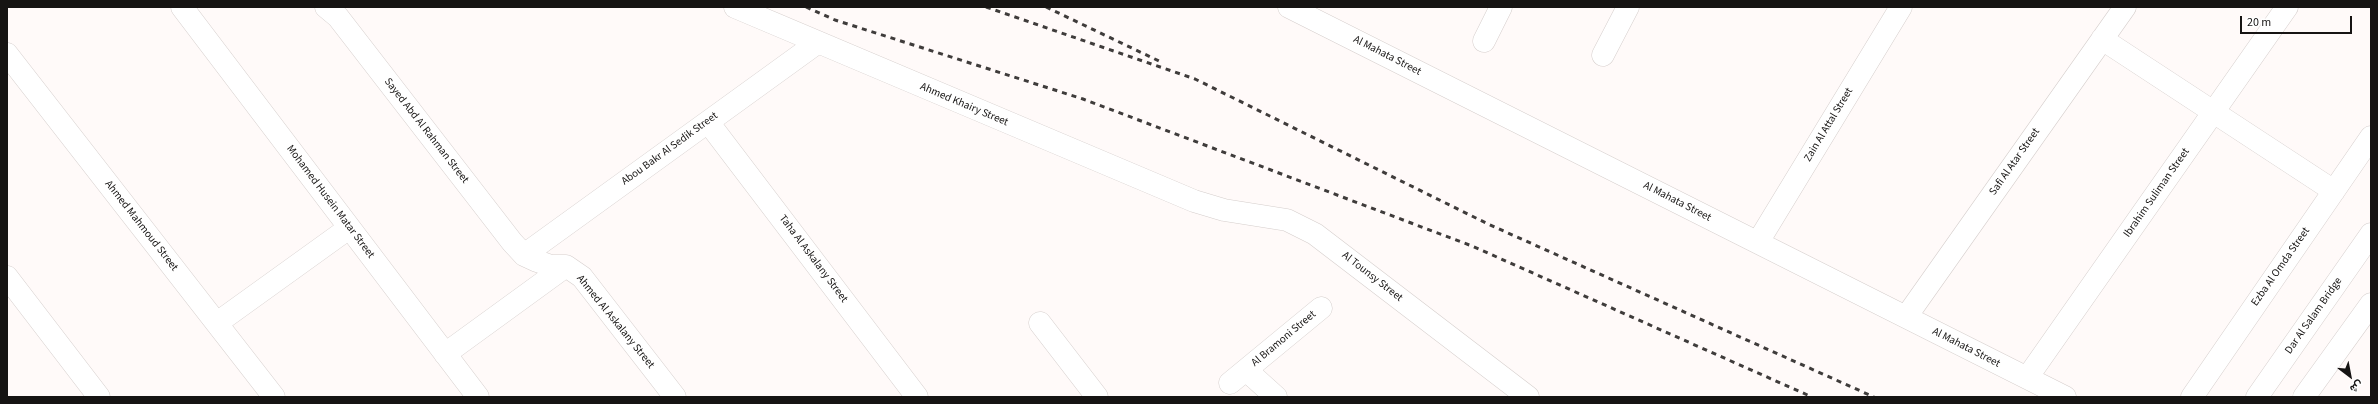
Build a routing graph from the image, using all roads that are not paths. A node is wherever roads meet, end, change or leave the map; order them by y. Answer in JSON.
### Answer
{"nodes":[{"id":1,"x":182,"y":7,"type":"edge"},
{"id":2,"x":326,"y":7,"type":"edge"},
{"id":3,"x":735,"y":7,"type":"edge"},
{"id":4,"x":1289,"y":7,"type":"edge"},
{"id":5,"x":1501,"y":7,"type":"edge"},
{"id":6,"x":1628,"y":7,"type":"edge"},
{"id":7,"x":1901,"y":7,"type":"edge"},
{"id":8,"x":2125,"y":7,"type":"edge"},
{"id":9,"x":2287,"y":7,"type":"edge"},
{"id":10,"x":2102,"y":39,"type":"junction"},
{"id":11,"x":1484,"y":41,"type":"dead end"},
{"id":12,"x":817,"y":43,"type":"junction"},
{"id":13,"x":7,"y":54,"type":"edge"},
{"id":14,"x":1603,"y":55,"type":"dead end"},
{"id":15,"x":2214,"y":112,"type":"junction"},
{"id":16,"x":708,"y":122,"type":"junction"},
{"id":17,"x":2371,"y":138,"type":"edge"},
{"id":18,"x":2334,"y":191,"type":"junction"},
{"id":19,"x":1194,"y":202,"type":"joint"},
{"id":20,"x":349,"y":228,"type":"junction"},
{"id":21,"x":2371,"y":234,"type":"edge"},
{"id":22,"x":1758,"y":242,"type":"junction"},
{"id":23,"x":524,"y":255,"type":"junction"},
{"id":24,"x":566,"y":266,"type":"junction"},
{"id":25,"x":7,"y":277,"type":"edge"},
{"id":26,"x":2371,"y":304,"type":"edge"},
{"id":27,"x":1321,"y":308,"type":"dead end"},
{"id":28,"x":1906,"y":317,"type":"junction"},
{"id":29,"x":217,"y":323,"type":"junction"},
{"id":30,"x":1040,"y":323,"type":"dead end"},
{"id":31,"x":445,"y":354,"type":"junction"},
{"id":32,"x":2027,"y":378,"type":"junction"},
{"id":33,"x":99,"y":397,"type":"edge"},
{"id":34,"x":274,"y":397,"type":"edge"},
{"id":35,"x":478,"y":397,"type":"edge"},
{"id":36,"x":674,"y":397,"type":"edge"},
{"id":37,"x":917,"y":397,"type":"edge"},
{"id":38,"x":1097,"y":397,"type":"edge"},
{"id":39,"x":1276,"y":397,"type":"edge"},
{"id":40,"x":1528,"y":397,"type":"edge"},
{"id":41,"x":2065,"y":397,"type":"edge"},
{"id":42,"x":2192,"y":397,"type":"edge"},
{"id":43,"x":2257,"y":397,"type":"edge"},
{"id":44,"x":2304,"y":397,"type":"edge"}],
"edges":[{"from":1,"to":20,"type":"street","name":"Mohamed Husein Matar Street"},
{"from":2,"to":23,"type":"street","name":"Sayed Abd Al Rahman Street"},
{"from":3,"to":12,"type":"street","name":"Ahmed Khairy Street"},
{"from":4,"to":22,"type":"street","name":"Al Mahata Street"},
{"from":5,"to":11,"type":"street"},
{"from":6,"to":14,"type":"street"},
{"from":7,"to":22,"type":"street","name":"Zain Al Attal Street"},
{"from":8,"to":10,"type":"street","name":"Safi Al Atar Street"},
{"from":9,"to":15,"type":"street","name":"Ibrahim Suliman Street"},
{"from":10,"to":15,"type":"street"},
{"from":10,"to":28,"type":"street","name":"Safi Al Atar Street"},
{"from":12,"to":16,"type":"street","name":"Abou Bakr Al Sedik Street"},
{"from":12,"to":19,"type":"street","name":"Ahmed Khairy Street"},
{"from":13,"to":29,"type":"street","name":"Ahmed Mahmoud Street"},
{"from":15,"to":18,"type":"street"},
{"from":15,"to":32,"type":"street","name":"Ibrahim Suliman Street"},
{"from":16,"to":23,"type":"street","name":"Abou Bakr Al Sedik Street"},
{"from":16,"to":37,"type":"street","name":"Taha Al Askalany Street"},
{"from":17,"to":18,"type":"street","name":"Ezba Al Omda Street"},
{"from":18,"to":42,"type":"street","name":"Ezba Al Omda Street"},
{"from":19,"to":40,"type":"street","name":"Al Tounsy Street"},
{"from":20,"to":29,"type":"street"},
{"from":20,"to":31,"type":"street","name":"Mohamed Husein Matar Street"},
{"from":21,"to":43,"type":"street","name":"Dar Al Salam Bridge"},
{"from":22,"to":28,"type":"street","name":"Al Mahata Street"},
{"from":23,"to":24,"type":"street","name":"Ahmed Al Askalany Street"},
{"from":24,"to":31,"type":"street"},
{"from":24,"to":36,"type":"street","name":"Ahmed Al Askalany Street"},
{"from":25,"to":33,"type":"street"},
{"from":26,"to":44,"type":"street"},
{"from":27,"to":39,"type":"street","name":"Al Bramoni Street"},
{"from":28,"to":32,"type":"street","name":"Al Mahata Street"},
{"from":29,"to":34,"type":"street","name":"Ahmed Mahmoud Street"},
{"from":30,"to":38,"type":"street"},
{"from":31,"to":35,"type":"street","name":"Mohamed Husein Matar Street"},
{"from":32,"to":41,"type":"street","name":"Al Mahata Street"}]}
